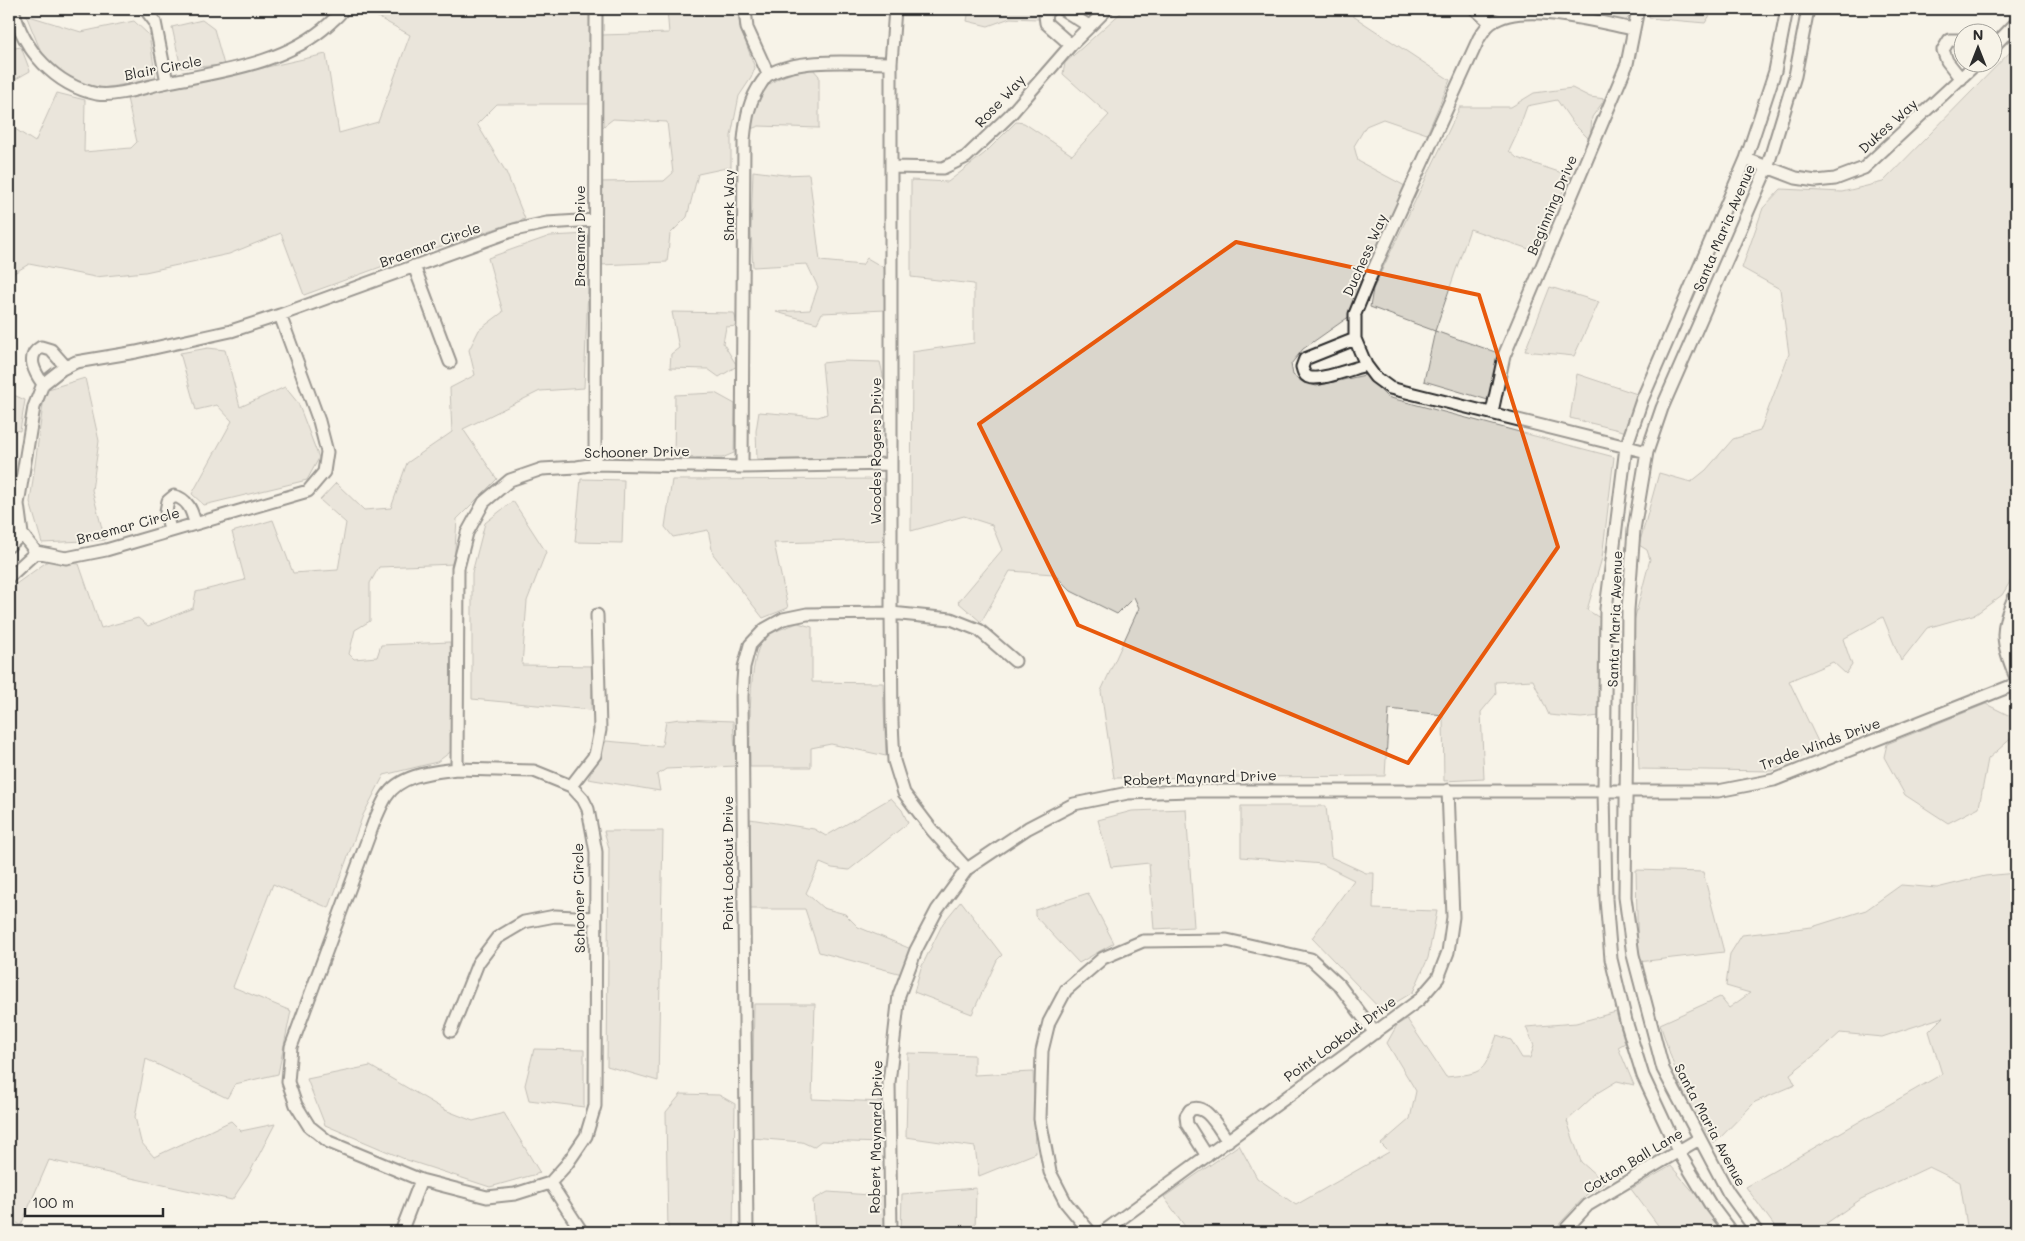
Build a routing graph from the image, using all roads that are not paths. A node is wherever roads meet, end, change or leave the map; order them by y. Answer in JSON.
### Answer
{"nodes":[{"id":1,"x":14,"y":9,"type":"edge"},
{"id":2,"x":145,"y":9,"type":"edge"},
{"id":3,"x":343,"y":9,"type":"edge"},
{"id":4,"x":596,"y":9,"type":"edge"},
{"id":5,"x":745,"y":9,"type":"edge"},
{"id":6,"x":895,"y":9,"type":"edge"},
{"id":7,"x":1050,"y":9,"type":"edge"},
{"id":8,"x":1062,"y":9,"type":"edge"},
{"id":9,"x":1107,"y":9,"type":"edge"},
{"id":10,"x":1475,"y":9,"type":"edge"},
{"id":11,"x":1638,"y":9,"type":"edge"},
{"id":12,"x":1787,"y":9,"type":"edge"},
{"id":13,"x":1808,"y":9,"type":"edge"},
{"id":14,"x":1491,"y":23,"type":"junction"},
{"id":15,"x":2016,"y":23,"type":"edge"},
{"id":16,"x":1089,"y":26,"type":"junction"},
{"id":17,"x":13,"y":28,"type":"edge"},
{"id":18,"x":1633,"y":29,"type":"junction"},
{"id":19,"x":2002,"y":38,"type":"edge"},
{"id":20,"x":1952,"y":40,"type":"edge"},
{"id":21,"x":1071,"y":45,"type":"junction"},
{"id":22,"x":892,"y":63,"type":"junction"},
{"id":23,"x":1952,"y":68,"type":"edge"},
{"id":24,"x":1955,"y":72,"type":"edge"},
{"id":25,"x":1968,"y":72,"type":"edge"},
{"id":26,"x":768,"y":74,"type":"junction"},
{"id":27,"x":1961,"y":79,"type":"junction"},
{"id":28,"x":167,"y":82,"type":"junction"},
{"id":29,"x":1746,"y":159,"type":"junction"},
{"id":30,"x":893,"y":167,"type":"junction"},
{"id":31,"x":1766,"y":168,"type":"junction"},
{"id":32,"x":595,"y":220,"type":"junction"},
{"id":33,"x":414,"y":266,"type":"junction"},
{"id":34,"x":280,"y":315,"type":"junction"},
{"id":35,"x":1356,"y":339,"type":"junction"},
{"id":36,"x":450,"y":362,"type":"dead end"},
{"id":37,"x":1366,"y":364,"type":"junction"},
{"id":38,"x":66,"y":367,"type":"junction"},
{"id":39,"x":44,"y":384,"type":"junction"},
{"id":40,"x":1492,"y":412,"type":"junction"},
{"id":41,"x":1626,"y":447,"type":"junction"},
{"id":42,"x":1647,"y":452,"type":"junction"},
{"id":43,"x":595,"y":464,"type":"junction"},
{"id":44,"x":891,"y":464,"type":"junction"},
{"id":45,"x":742,"y":467,"type":"junction"},
{"id":46,"x":195,"y":523,"type":"junction"},
{"id":47,"x":170,"y":530,"type":"junction"},
{"id":48,"x":22,"y":534,"type":"junction"},
{"id":49,"x":9,"y":546,"type":"edge"},
{"id":50,"x":36,"y":552,"type":"junction"},
{"id":51,"x":9,"y":577,"type":"edge"},
{"id":52,"x":2016,"y":593,"type":"edge"},
{"id":53,"x":891,"y":613,"type":"junction"},
{"id":54,"x":597,"y":615,"type":"dead end"},
{"id":55,"x":1015,"y":660,"type":"dead end"},
{"id":56,"x":2016,"y":678,"type":"edge"},
{"id":57,"x":2016,"y":684,"type":"edge"},
{"id":58,"x":457,"y":769,"type":"junction"},
{"id":59,"x":571,"y":786,"type":"junction"},
{"id":60,"x":1448,"y":790,"type":"junction"},
{"id":61,"x":1604,"y":790,"type":"junction"},
{"id":62,"x":1626,"y":790,"type":"junction"},
{"id":63,"x":967,"y":869,"type":"junction"},
{"id":64,"x":595,"y":918,"type":"junction"},
{"id":65,"x":450,"y":1031,"type":"dead end"},
{"id":66,"x":1375,"y":1033,"type":"junction"},
{"id":67,"x":1663,"y":1069,"type":"junction"},
{"id":68,"x":1643,"y":1076,"type":"junction"},
{"id":69,"x":1699,"y":1139,"type":"junction"},
{"id":70,"x":1228,"y":1141,"type":"junction"},
{"id":71,"x":1678,"y":1151,"type":"junction"},
{"id":72,"x":1207,"y":1156,"type":"junction"},
{"id":73,"x":421,"y":1180,"type":"junction"},
{"id":74,"x":550,"y":1183,"type":"junction"},
{"id":75,"x":401,"y":1232,"type":"edge"},
{"id":76,"x":582,"y":1232,"type":"edge"},
{"id":77,"x":747,"y":1232,"type":"edge"},
{"id":78,"x":891,"y":1232,"type":"edge"},
{"id":79,"x":1090,"y":1232,"type":"edge"},
{"id":80,"x":1103,"y":1232,"type":"edge"},
{"id":81,"x":1563,"y":1232,"type":"edge"},
{"id":82,"x":1732,"y":1232,"type":"edge"},
{"id":83,"x":1756,"y":1232,"type":"edge"}],
"edges":[{"from":1,"to":17,"type":"street","name":"Blair Circle"},
{"from":2,"to":28,"type":"street"},
{"from":3,"to":28,"type":"street","name":"Blair Circle"},
{"from":4,"to":32,"type":"street","name":"Braemar Drive"},
{"from":5,"to":26,"type":"street"},
{"from":6,"to":22,"type":"street","name":"Woodes Rogers Drive"},
{"from":7,"to":21,"type":"street"},
{"from":8,"to":16,"type":"street"},
{"from":9,"to":16,"type":"street","name":"Rose Way"},
{"from":10,"to":14,"type":"street"},
{"from":11,"to":18,"type":"street","name":"Beginning Drive"},
{"from":12,"to":29,"type":"street","name":"Santa Maria Avenue"},
{"from":13,"to":31,"type":"street","name":"Santa Maria Avenue"},
{"from":14,"to":18,"type":"street"},
{"from":14,"to":35,"type":"street","name":"Duchess Way"},
{"from":15,"to":19,"type":"street"},
{"from":16,"to":21,"type":"street","name":"Rose Way"},
{"from":17,"to":28,"type":"street","name":"Blair Circle"},
{"from":18,"to":40,"type":"street","name":"Beginning Drive"},
{"from":20,"to":23,"type":"street"},
{"from":21,"to":30,"type":"street","name":"Rose Way"},
{"from":22,"to":26,"type":"street"},
{"from":22,"to":30,"type":"street","name":"Woodes Rogers Drive"},
{"from":24,"to":27,"type":"street"},
{"from":25,"to":27,"type":"street","name":"Dukes Way"},
{"from":26,"to":45,"type":"street","name":"Shark Way"},
{"from":27,"to":31,"type":"street","name":"Dukes Way"},
{"from":29,"to":31,"type":"street","name":"Dukes Way"},
{"from":29,"to":41,"type":"street","name":"Santa Maria Avenue"},
{"from":30,"to":44,"type":"street","name":"Woodes Rogers Drive"},
{"from":31,"to":42,"type":"street","name":"Santa Maria Avenue"},
{"from":32,"to":33,"type":"street","name":"Braemar Circle"},
{"from":32,"to":43,"type":"street","name":"Braemar Drive"},
{"from":33,"to":34,"type":"street","name":"Braemar Circle"},
{"from":33,"to":36,"type":"street"},
{"from":34,"to":38,"type":"street","name":"Braemar Circle"},
{"from":34,"to":46,"type":"street","name":"Braemar Circle"},
{"from":35,"to":37,"type":"street","name":"Duchess Way"},
{"from":35,"to":37,"type":"street"},
{"from":37,"to":40,"type":"street","name":"Duchess Way"},
{"from":38,"to":39,"type":"street","name":"Braemar Circle"},
{"from":38,"to":39,"type":"street"},
{"from":39,"to":48,"type":"street","name":"Braemar Circle"},
{"from":40,"to":41,"type":"street","name":"Duchess Way"},
{"from":41,"to":42,"type":"street","name":"Duchess Way"},
{"from":41,"to":61,"type":"street","name":"Santa Maria Avenue"},
{"from":42,"to":62,"type":"street","name":"Santa Maria Avenue"},
{"from":43,"to":45,"type":"street","name":"Schooner Drive"},
{"from":43,"to":58,"type":"street","name":"Schooner Drive"},
{"from":44,"to":45,"type":"street","name":"Schooner Drive"},
{"from":44,"to":53,"type":"street","name":"Woodes Rogers Drive"},
{"from":46,"to":47,"type":"street","name":"Braemar Circle"},
{"from":46,"to":47,"type":"street"},
{"from":47,"to":50,"type":"street","name":"Braemar Circle"},
{"from":48,"to":49,"type":"street"},
{"from":48,"to":50,"type":"street"},
{"from":50,"to":51,"type":"street"},
{"from":52,"to":56,"type":"street"},
{"from":53,"to":55,"type":"street","name":"Point Lookout Drive"},
{"from":53,"to":63,"type":"street","name":"Woodes Rogers Drive"},
{"from":53,"to":77,"type":"street","name":"Point Lookout Drive"},
{"from":54,"to":59,"type":"street"},
{"from":57,"to":62,"type":"street","name":"Trade Winds Drive"},
{"from":58,"to":59,"type":"street"},
{"from":58,"to":73,"type":"street"},
{"from":59,"to":64,"type":"street","name":"Schooner Circle"},
{"from":60,"to":61,"type":"street","name":"Robert Maynard Drive"},
{"from":60,"to":63,"type":"street","name":"Robert Maynard Drive"},
{"from":60,"to":66,"type":"street","name":"Point Lookout Drive"},
{"from":61,"to":62,"type":"street","name":"Robert Maynard Drive"},
{"from":61,"to":68,"type":"street","name":"Santa Maria Avenue"},
{"from":62,"to":67,"type":"street","name":"Santa Maria Avenue"},
{"from":63,"to":78,"type":"street","name":"Robert Maynard Drive"},
{"from":64,"to":65,"type":"street"},
{"from":64,"to":74,"type":"street","name":"Schooner Circle"},
{"from":66,"to":70,"type":"street","name":"Point Lookout Drive"},
{"from":66,"to":79,"type":"street"},
{"from":67,"to":68,"type":"street"},
{"from":67,"to":69,"type":"street","name":"Santa Maria Avenue"},
{"from":68,"to":71,"type":"street","name":"Santa Maria Avenue"},
{"from":69,"to":71,"type":"street","name":"Cotton Ball Lane"},
{"from":69,"to":83,"type":"street","name":"Santa Maria Avenue"},
{"from":70,"to":72,"type":"street","name":"Point Lookout Drive"},
{"from":70,"to":72,"type":"street"},
{"from":71,"to":81,"type":"street","name":"Cotton Ball Lane"},
{"from":71,"to":82,"type":"street","name":"Santa Maria Avenue"},
{"from":72,"to":80,"type":"street","name":"Point Lookout Drive"},
{"from":73,"to":74,"type":"street"},
{"from":73,"to":75,"type":"street"},
{"from":74,"to":76,"type":"street"}]}
